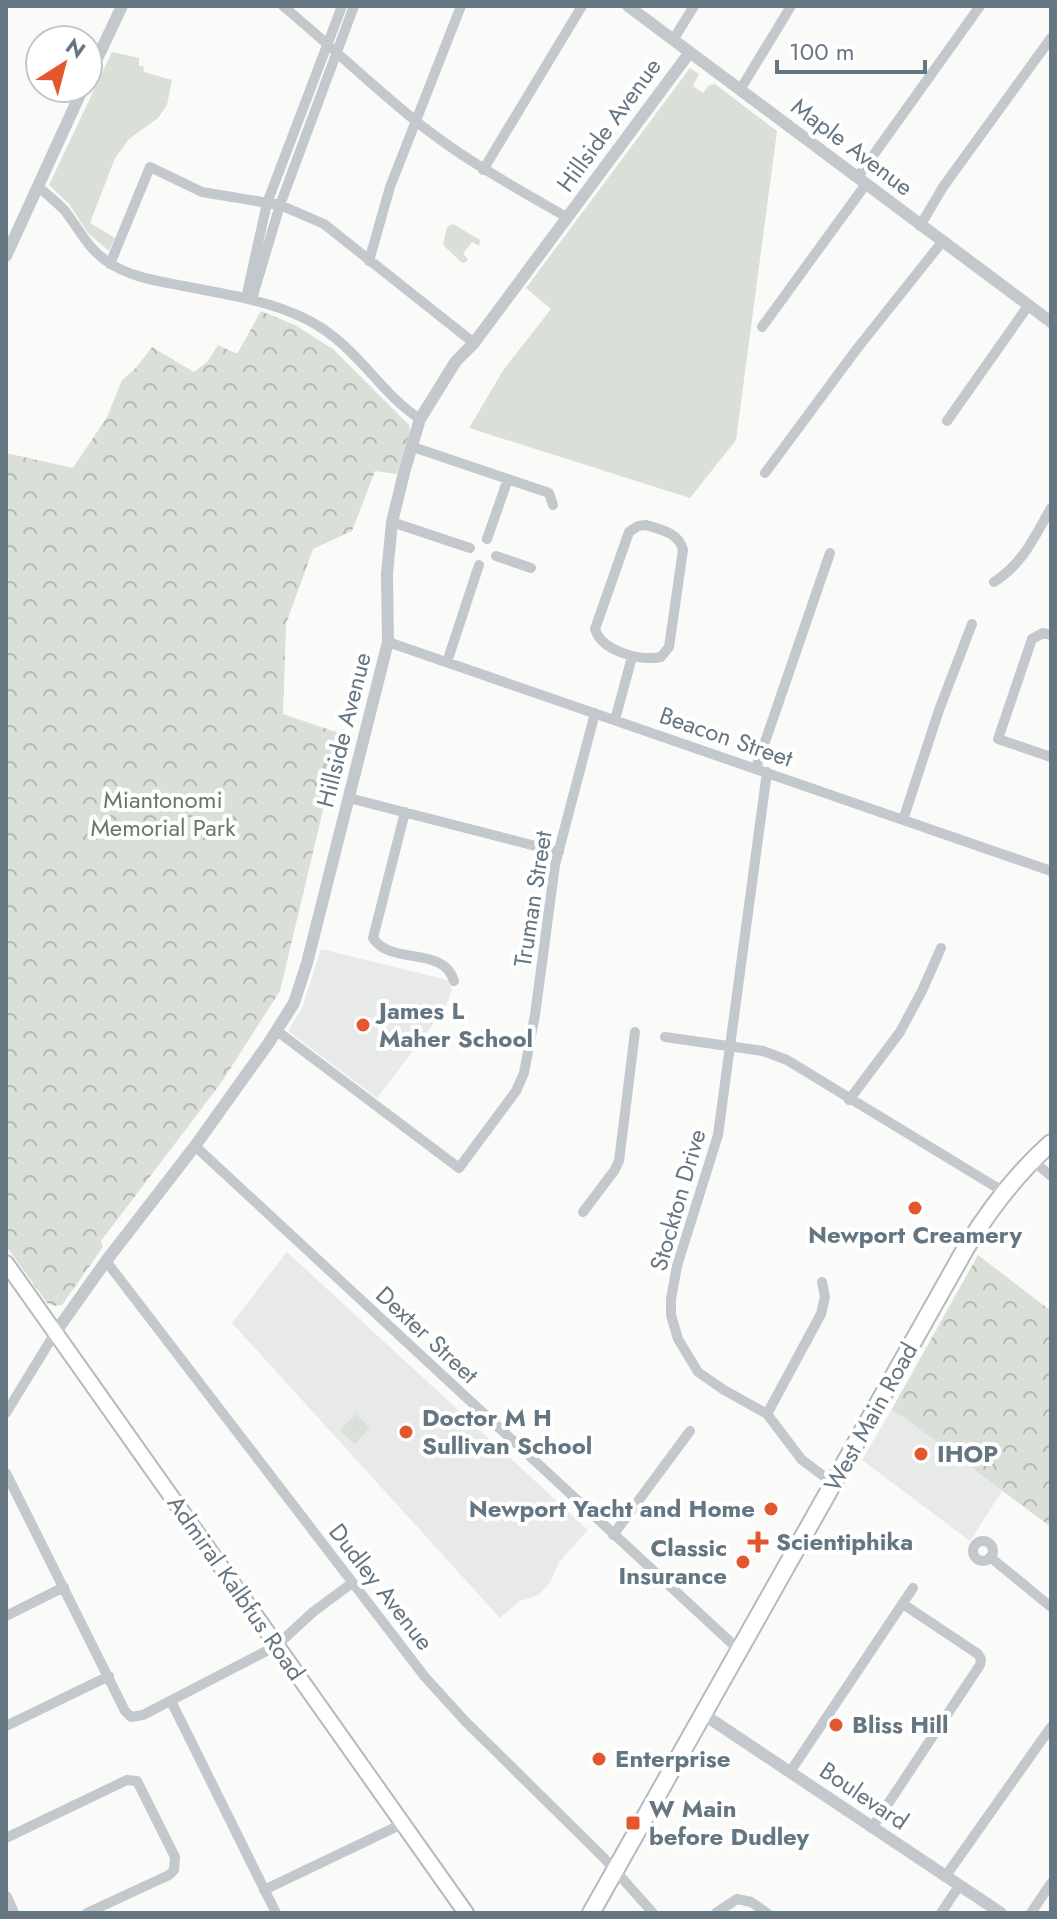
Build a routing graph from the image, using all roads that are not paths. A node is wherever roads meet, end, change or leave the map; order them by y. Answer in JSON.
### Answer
{"nodes":[{"id":1,"x":122,"y":6,"type":"edge"},
{"id":2,"x":283,"y":6,"type":"edge"},
{"id":3,"x":342,"y":6,"type":"edge"},
{"id":4,"x":354,"y":6,"type":"edge"},
{"id":5,"x":461,"y":6,"type":"edge"},
{"id":6,"x":582,"y":6,"type":"edge"},
{"id":7,"x":628,"y":6,"type":"edge"},
{"id":8,"x":694,"y":6,"type":"edge"},
{"id":9,"x":791,"y":6,"type":"edge"},
{"id":10,"x":980,"y":6,"type":"edge"},
{"id":11,"x":1051,"y":38,"type":"edge"},
{"id":12,"x":673,"y":40,"type":"junction"},
{"id":13,"x":104,"y":44,"type":"edge"},
{"id":14,"x":332,"y":47,"type":"junction"},
{"id":15,"x":690,"y":52,"type":"junction"},
{"id":16,"x":740,"y":90,"type":"junction"},
{"id":17,"x":76,"y":104,"type":"edge"},
{"id":18,"x":416,"y":121,"type":"junction"},
{"id":19,"x":483,"y":170,"type":"junction"},
{"id":20,"x":861,"y":181,"type":"junction"},
{"id":21,"x":38,"y":186,"type":"junction"},
{"id":22,"x":267,"y":203,"type":"junction"},
{"id":23,"x":280,"y":205,"type":"junction"},
{"id":24,"x":568,"y":218,"type":"junction"},
{"id":25,"x":920,"y":226,"type":"junction"},
{"id":26,"x":942,"y":242,"type":"junction"},
{"id":27,"x":6,"y":256,"type":"edge"},
{"id":28,"x":369,"y":261,"type":"junction"},
{"id":29,"x":110,"y":264,"type":"junction"},
{"id":30,"x":249,"y":298,"type":"junction"},
{"id":31,"x":1028,"y":306,"type":"junction"},
{"id":32,"x":1051,"y":322,"type":"edge"},
{"id":33,"x":762,"y":327,"type":"dead end"},
{"id":34,"x":474,"y":343,"type":"junction"},
{"id":35,"x":420,"y":419,"type":"junction"},
{"id":36,"x":947,"y":421,"type":"dead end"},
{"id":37,"x":413,"y":447,"type":"junction"},
{"id":38,"x":765,"y":473,"type":"dead end"},
{"id":39,"x":508,"y":479,"type":"junction"},
{"id":40,"x":553,"y":505,"type":"dead end"},
{"id":41,"x":1051,"y":508,"type":"edge"},
{"id":42,"x":392,"y":522,"type":"junction"},
{"id":43,"x":487,"y":539,"type":"junction"},
{"id":44,"x":470,"y":548,"type":"junction"},
{"id":45,"x":830,"y":553,"type":"dead end"},
{"id":46,"x":496,"y":556,"type":"junction"},
{"id":47,"x":479,"y":565,"type":"junction"},
{"id":48,"x":531,"y":568,"type":"dead end"},
{"id":49,"x":994,"y":582,"type":"dead end"},
{"id":50,"x":972,"y":624,"type":"dead end"},
{"id":51,"x":1051,"y":635,"type":"edge"},
{"id":52,"x":388,"y":642,"type":"junction"},
{"id":53,"x":632,"y":657,"type":"junction"},
{"id":54,"x":447,"y":662,"type":"junction"},
{"id":55,"x":595,"y":713,"type":"junction"},
{"id":56,"x":615,"y":720,"type":"junction"},
{"id":57,"x":1051,"y":757,"type":"edge"},
{"id":58,"x":756,"y":768,"type":"junction"},
{"id":59,"x":767,"y":772,"type":"junction"},
{"id":60,"x":349,"y":798,"type":"junction"},
{"id":61,"x":405,"y":812,"type":"junction"},
{"id":62,"x":903,"y":820,"type":"junction"},
{"id":63,"x":559,"y":852,"type":"junction"},
{"id":64,"x":1051,"y":871,"type":"edge"},
{"id":65,"x":941,"y":948,"type":"dead end"},
{"id":66,"x":454,"y":981,"type":"dead end"},
{"id":67,"x":277,"y":1031,"type":"junction"},
{"id":68,"x":634,"y":1037,"type":"dead end"},
{"id":69,"x":665,"y":1037,"type":"dead end"},
{"id":70,"x":731,"y":1046,"type":"junction"},
{"id":71,"x":849,"y":1100,"type":"junction"},
{"id":72,"x":1051,"y":1143,"type":"edge"},
{"id":73,"x":195,"y":1146,"type":"junction"},
{"id":74,"x":1032,"y":1160,"type":"junction"},
{"id":75,"x":1051,"y":1176,"type":"edge"},
{"id":76,"x":1004,"y":1192,"type":"junction"},
{"id":77,"x":583,"y":1212,"type":"dead end"},
{"id":78,"x":106,"y":1261,"type":"junction"},
{"id":79,"x":6,"y":1263,"type":"edge"},
{"id":80,"x":822,"y":1282,"type":"dead end"},
{"id":81,"x":55,"y":1333,"type":"junction"},
{"id":82,"x":6,"y":1413,"type":"edge"},
{"id":83,"x":767,"y":1414,"type":"junction"},
{"id":84,"x":690,"y":1431,"type":"dead end"},
{"id":85,"x":6,"y":1473,"type":"edge"},
{"id":86,"x":833,"y":1483,"type":"junction"},
{"id":87,"x":613,"y":1535,"type":"junction"},
{"id":88,"x":990,"y":1557,"type":"dead end"},
{"id":89,"x":352,"y":1583,"type":"junction"},
{"id":90,"x":64,"y":1587,"type":"junction"},
{"id":91,"x":913,"y":1588,"type":"dead end"},
{"id":92,"x":903,"y":1604,"type":"junction"},
{"id":93,"x":1051,"y":1607,"type":"edge"},
{"id":94,"x":6,"y":1616,"type":"edge"},
{"id":95,"x":276,"y":1646,"type":"junction"},
{"id":96,"x":739,"y":1650,"type":"junction"},
{"id":97,"x":109,"y":1676,"type":"junction"},
{"id":98,"x":171,"y":1701,"type":"junction"},
{"id":99,"x":703,"y":1714,"type":"junction"},
{"id":100,"x":6,"y":1726,"type":"edge"},
{"id":101,"x":1051,"y":1727,"type":"edge"},
{"id":102,"x":790,"y":1772,"type":"junction"},
{"id":103,"x":402,"y":1824,"type":"junction"},
{"id":104,"x":872,"y":1828,"type":"junction"},
{"id":105,"x":6,"y":1838,"type":"edge"},
{"id":106,"x":616,"y":1871,"type":"junction"},
{"id":107,"x":945,"y":1877,"type":"junction"},
{"id":108,"x":1051,"y":1883,"type":"edge"},
{"id":109,"x":959,"y":1886,"type":"junction"},
{"id":110,"x":264,"y":1890,"type":"junction"},
{"id":111,"x":6,"y":1897,"type":"edge"},
{"id":112,"x":13,"y":1913,"type":"edge"},
{"id":113,"x":87,"y":1913,"type":"edge"},
{"id":114,"x":276,"y":1913,"type":"edge"},
{"id":115,"x":466,"y":1913,"type":"edge"},
{"id":116,"x":591,"y":1913,"type":"edge"},
{"id":117,"x":653,"y":1913,"type":"edge"},
{"id":118,"x":716,"y":1913,"type":"edge"},
{"id":119,"x":767,"y":1913,"type":"edge"},
{"id":120,"x":941,"y":1913,"type":"edge"},
{"id":121,"x":1001,"y":1913,"type":"edge"},
{"id":122,"x":1031,"y":1913,"type":"edge"}],
"edges":[{"from":1,"to":13,"type":"street"},
{"from":2,"to":14,"type":"street"},
{"from":3,"to":14,"type":"street"},
{"from":4,"to":14,"type":"street"},
{"from":5,"to":18,"type":"street"},
{"from":6,"to":19,"type":"street"},
{"from":7,"to":12,"type":"street","name":"Maple Avenue"},
{"from":8,"to":12,"type":"street"},
{"from":9,"to":16,"type":"street"},
{"from":10,"to":20,"type":"street"},
{"from":11,"to":25,"type":"street"},
{"from":12,"to":15,"type":"street","name":"Maple Avenue"},
{"from":14,"to":18,"type":"street"},
{"from":14,"to":22,"type":"street"},
{"from":14,"to":23,"type":"street"},
{"from":15,"to":16,"type":"street","name":"Maple Avenue"},
{"from":15,"to":24,"type":"street","name":"Hillside Avenue"},
{"from":16,"to":20,"type":"street","name":"Maple Avenue"},
{"from":17,"to":21,"type":"street"},
{"from":18,"to":19,"type":"street"},
{"from":18,"to":28,"type":"street"},
{"from":19,"to":24,"type":"street"},
{"from":20,"to":25,"type":"street","name":"Maple Avenue"},
{"from":20,"to":33,"type":"street"},
{"from":21,"to":27,"type":"street"},
{"from":21,"to":29,"type":"street"},
{"from":22,"to":23,"type":"street"},
{"from":22,"to":29,"type":"street"},
{"from":22,"to":30,"type":"street"},
{"from":23,"to":28,"type":"street"},
{"from":23,"to":30,"type":"street"},
{"from":24,"to":34,"type":"street","name":"Hillside Avenue"},
{"from":25,"to":26,"type":"street","name":"Maple Avenue"},
{"from":26,"to":31,"type":"street","name":"Maple Avenue"},
{"from":26,"to":38,"type":"street"},
{"from":28,"to":34,"type":"street"},
{"from":29,"to":30,"type":"street"},
{"from":30,"to":35,"type":"street"},
{"from":31,"to":32,"type":"street","name":"Maple Avenue"},
{"from":31,"to":36,"type":"street"},
{"from":34,"to":35,"type":"street","name":"Hillside Avenue"},
{"from":35,"to":37,"type":"street","name":"Hillside Avenue"},
{"from":37,"to":39,"type":"street"},
{"from":37,"to":42,"type":"street","name":"Hillside Avenue"},
{"from":39,"to":40,"type":"street"},
{"from":39,"to":43,"type":"street"},
{"from":41,"to":49,"type":"street"},
{"from":42,"to":44,"type":"street"},
{"from":42,"to":52,"type":"street","name":"Hillside Avenue"},
{"from":43,"to":44,"type":"street"},
{"from":43,"to":46,"type":"street"},
{"from":44,"to":47,"type":"street"},
{"from":45,"to":58,"type":"street"},
{"from":46,"to":47,"type":"street"},
{"from":46,"to":48,"type":"street"},
{"from":47,"to":54,"type":"street"},
{"from":50,"to":62,"type":"street"},
{"from":51,"to":57,"type":"street"},
{"from":52,"to":54,"type":"street","name":"Beacon Street"},
{"from":52,"to":60,"type":"street","name":"Hillside Avenue"},
{"from":53,"to":53,"type":"street"},
{"from":53,"to":56,"type":"street"},
{"from":54,"to":55,"type":"street","name":"Beacon Street"},
{"from":55,"to":56,"type":"street","name":"Beacon Street"},
{"from":55,"to":63,"type":"street","name":"Truman Street"},
{"from":56,"to":58,"type":"street","name":"Beacon Street"},
{"from":58,"to":59,"type":"street","name":"Beacon Street"},
{"from":59,"to":62,"type":"street","name":"Beacon Street"},
{"from":59,"to":70,"type":"street","name":"Stockton Drive"},
{"from":60,"to":61,"type":"street"},
{"from":60,"to":67,"type":"street","name":"Hillside Avenue"},
{"from":61,"to":63,"type":"street"},
{"from":61,"to":66,"type":"street"},
{"from":62,"to":64,"type":"street","name":"Beacon Street"},
{"from":63,"to":67,"type":"street","name":"Truman Street"},
{"from":65,"to":71,"type":"street"},
{"from":67,"to":73,"type":"street","name":"Hillside Avenue"},
{"from":68,"to":77,"type":"street"},
{"from":69,"to":70,"type":"street"},
{"from":70,"to":71,"type":"street"},
{"from":70,"to":83,"type":"street","name":"Stockton Drive"},
{"from":71,"to":76,"type":"street"},
{"from":72,"to":74,"type":"main road","name":"West Main Road"},
{"from":73,"to":78,"type":"street","name":"Hillside Avenue"},
{"from":73,"to":87,"type":"street","name":"Dexter Street"},
{"from":74,"to":75,"type":"street"},
{"from":74,"to":76,"type":"main road","name":"West Main Road"},
{"from":76,"to":86,"type":"main road","name":"West Main Road"},
{"from":78,"to":81,"type":"street","name":"Hillside Avenue"},
{"from":78,"to":89,"type":"street","name":"Dudley Avenue"},
{"from":79,"to":81,"type":"main road","name":"Admiral Kalbfus Road"},
{"from":80,"to":83,"type":"street"},
{"from":81,"to":82,"type":"street","name":"Hillside Avenue"},
{"from":81,"to":95,"type":"main road","name":"Admiral Kalbfus Road"},
{"from":83,"to":86,"type":"street","name":"Stockton Drive"},
{"from":84,"to":87,"type":"street"},
{"from":85,"to":90,"type":"street"},
{"from":86,"to":96,"type":"main road","name":"West Main Road"},
{"from":87,"to":96,"type":"street","name":"Dexter Street"},
{"from":88,"to":93,"type":"street"},
{"from":89,"to":95,"type":"street"},
{"from":89,"to":106,"type":"street","name":"Dudley Avenue"},
{"from":90,"to":94,"type":"street"},
{"from":90,"to":97,"type":"street"},
{"from":91,"to":92,"type":"street"},
{"from":92,"to":102,"type":"street"},
{"from":92,"to":104,"type":"street"},
{"from":95,"to":98,"type":"street"},
{"from":95,"to":103,"type":"main road","name":"Admiral Kalbfus Road"},
{"from":96,"to":99,"type":"main road","name":"West Main Road"},
{"from":97,"to":98,"type":"street"},
{"from":97,"to":100,"type":"street"},
{"from":98,"to":110,"type":"street"},
{"from":99,"to":102,"type":"street","name":"Boulevard"},
{"from":99,"to":106,"type":"main road","name":"West Main Road"},
{"from":101,"to":107,"type":"street"},
{"from":102,"to":104,"type":"street","name":"Boulevard"},
{"from":103,"to":110,"type":"street"},
{"from":103,"to":115,"type":"main road","name":"Admiral Kalbfus Road"},
{"from":104,"to":107,"type":"street","name":"Boulevard"},
{"from":105,"to":113,"type":"street"},
{"from":106,"to":116,"type":"main road","name":"West Main Road"},
{"from":106,"to":117,"type":"street","name":"Dudley Avenue"},
{"from":107,"to":109,"type":"street","name":"Boulevard"},
{"from":108,"to":122,"type":"street"},
{"from":109,"to":120,"type":"street"},
{"from":109,"to":121,"type":"street","name":"Boulevard"},
{"from":110,"to":114,"type":"street"},
{"from":111,"to":112,"type":"street"},
{"from":118,"to":119,"type":"street"}]}
